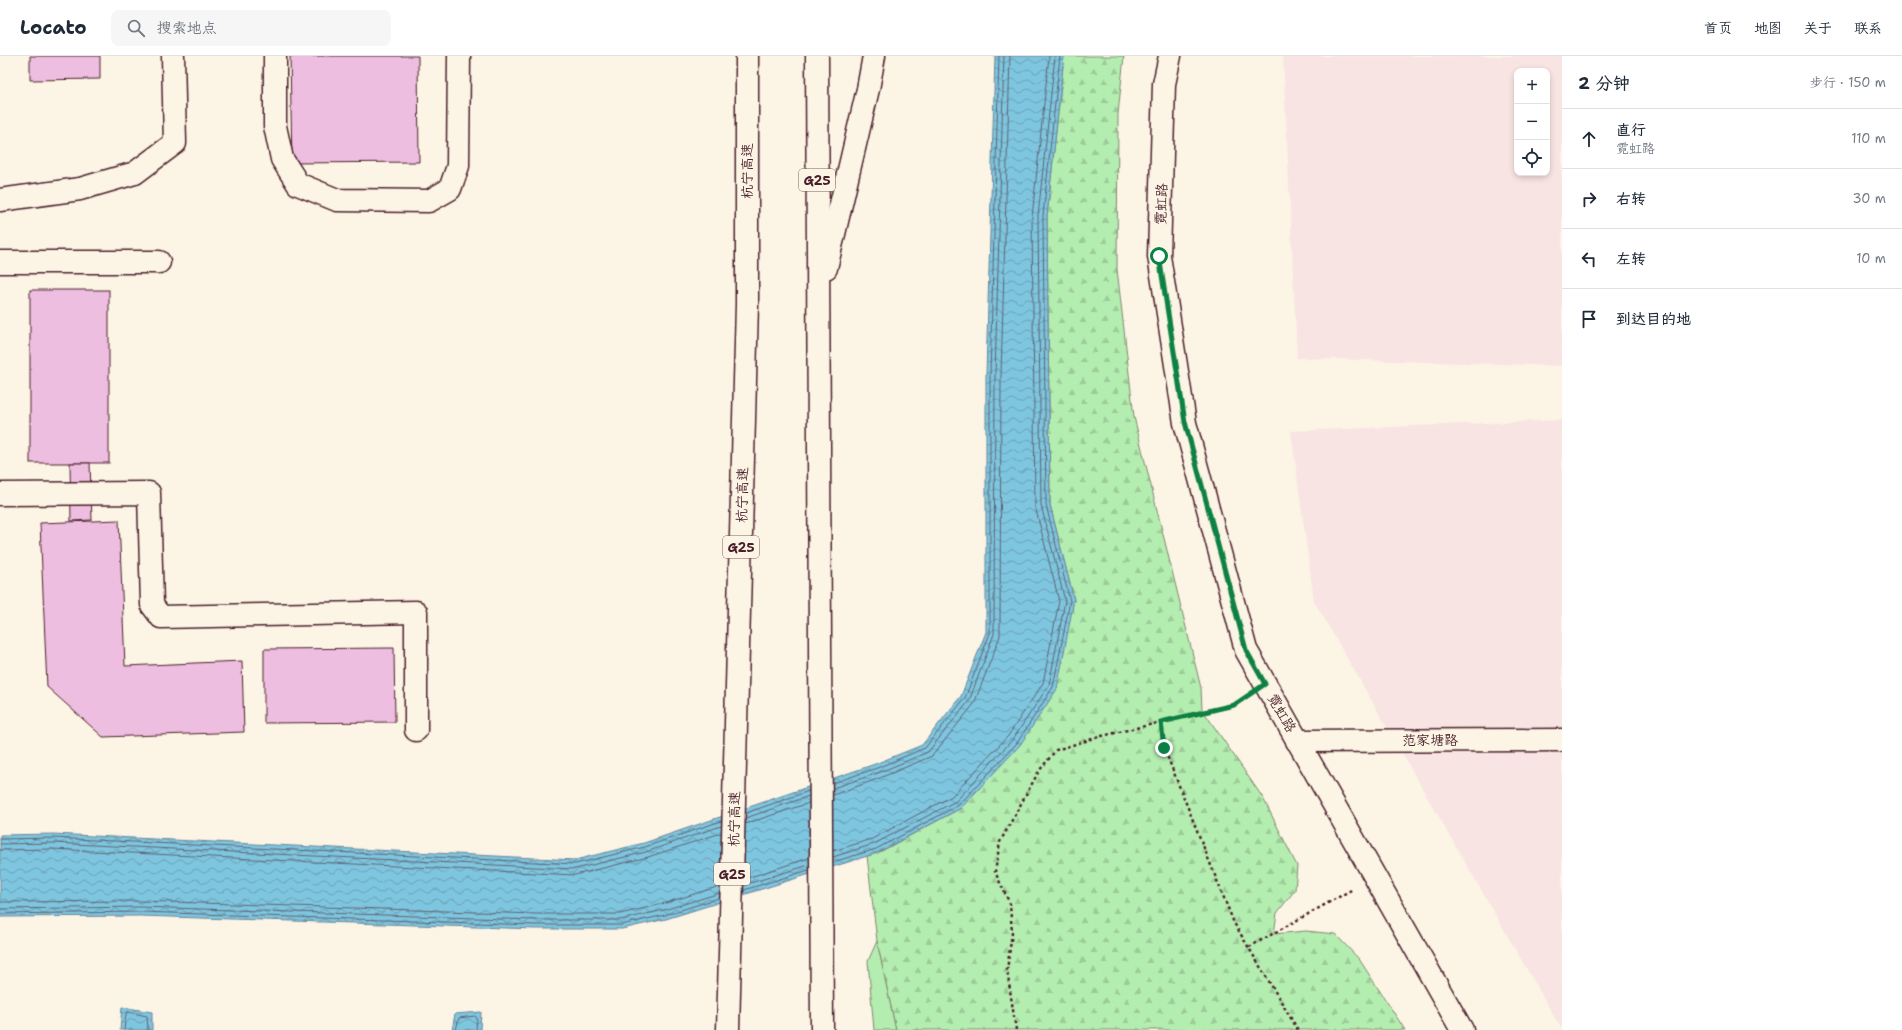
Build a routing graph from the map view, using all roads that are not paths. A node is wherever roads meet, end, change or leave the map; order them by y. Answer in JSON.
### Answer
{"nodes":[{"id":1,"x":173,"y":56,"type":"edge"},
{"id":2,"x":275,"y":56,"type":"edge"},
{"id":3,"x":459,"y":56,"type":"edge"},
{"id":4,"x":747,"y":56,"type":"edge"},
{"id":5,"x":817,"y":56,"type":"edge"},
{"id":6,"x":874,"y":56,"type":"edge"},
{"id":7,"x":1170,"y":56,"type":"edge"},
{"id":8,"x":0,"y":200,"type":"edge"},
{"id":9,"x":0,"y":262,"type":"edge"},
{"id":10,"x":159,"y":262,"type":"dead end"},
{"id":11,"x":817,"y":304,"type":"junction"},
{"id":12,"x":0,"y":494,"type":"edge"},
{"id":13,"x":416,"y":730,"type":"dead end"},
{"id":14,"x":1562,"y":740,"type":"edge"},
{"id":15,"x":1297,"y":741,"type":"junction"},
{"id":16,"x":728,"y":1030,"type":"edge"},
{"id":17,"x":822,"y":1030,"type":"edge"},
{"id":18,"x":1462,"y":1030,"type":"edge"}],
"edges":[{"from":1,"to":8,"type":"main road"},
{"from":2,"to":3,"type":"main road"},
{"from":4,"to":16,"type":"main road","name":"杭宁高速","number":"G25"},
{"from":5,"to":11,"type":"main road","number":"G25"},
{"from":6,"to":11,"type":"main road"},
{"from":7,"to":15,"type":"main road","name":"霓虹路"},
{"from":9,"to":10,"type":"main road"},
{"from":11,"to":17,"type":"main road","number":"G25"},
{"from":12,"to":13,"type":"main road"},
{"from":14,"to":15,"type":"main road","name":"范家塘路"},
{"from":15,"to":18,"type":"main road","name":"霓虹路"}]}
